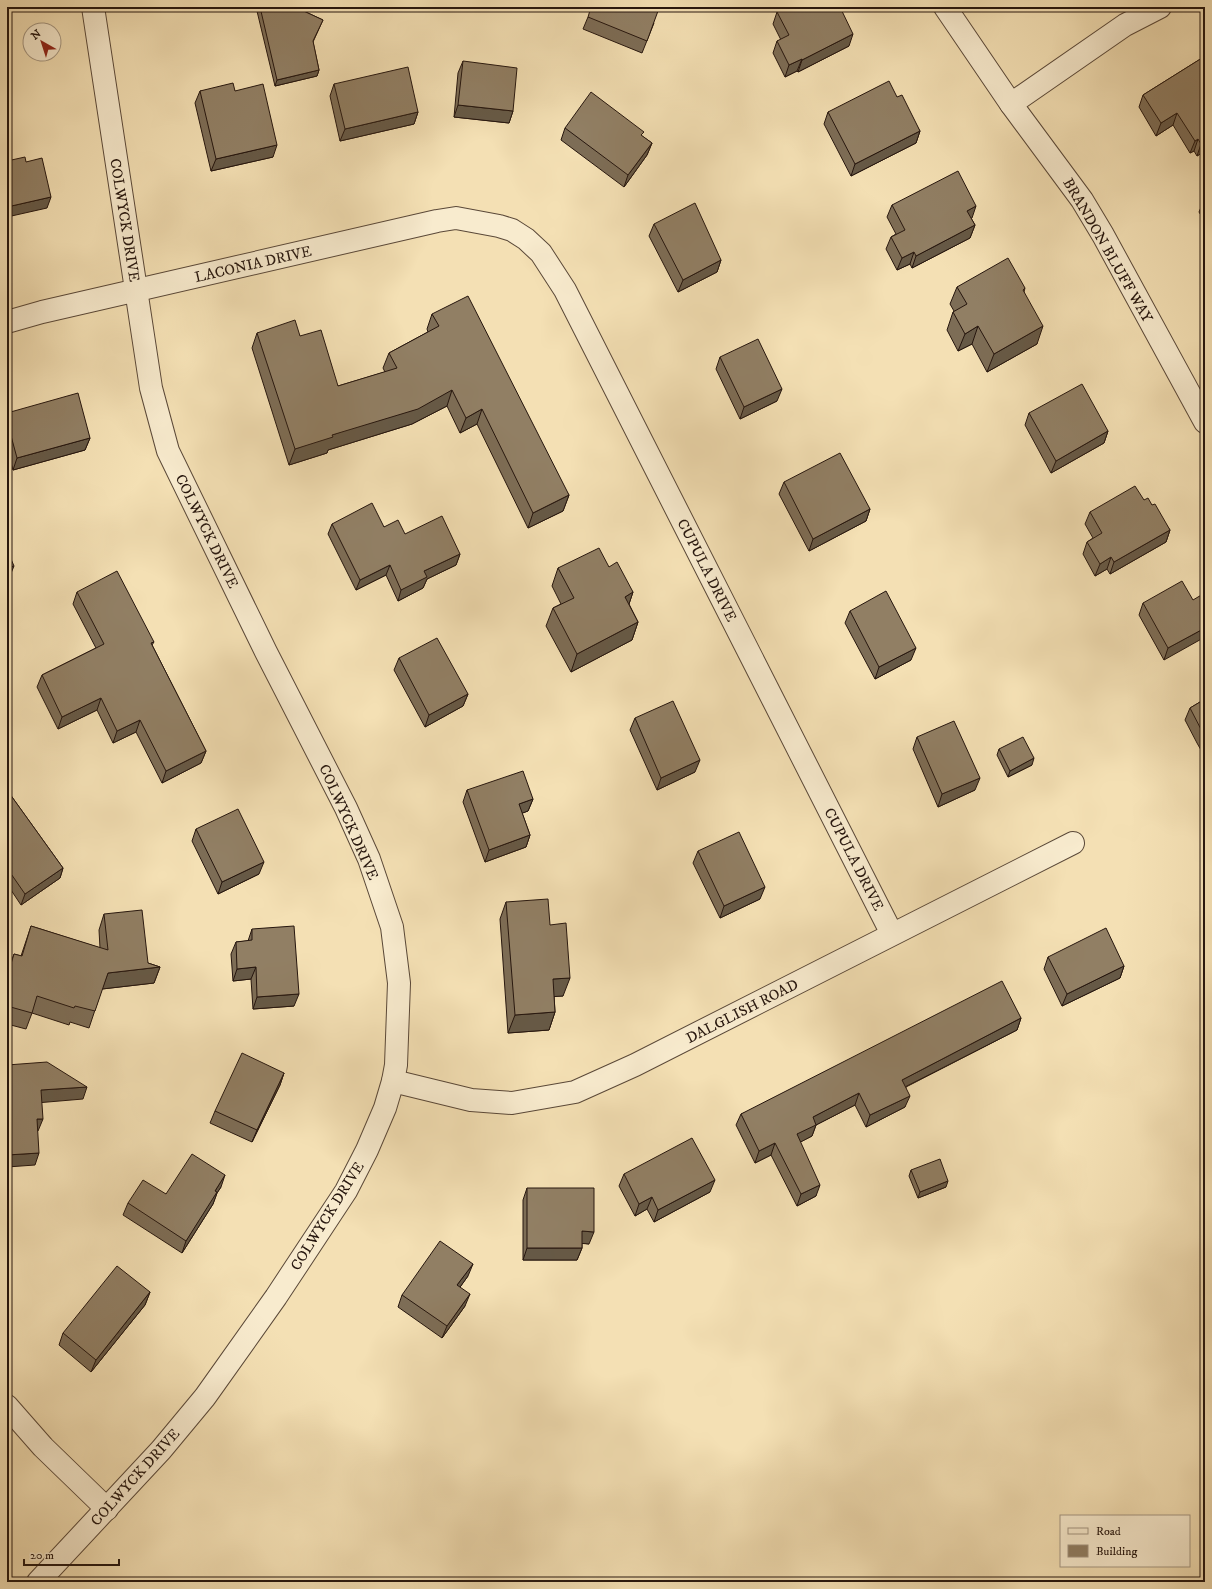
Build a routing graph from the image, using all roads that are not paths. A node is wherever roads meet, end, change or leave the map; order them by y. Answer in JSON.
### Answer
{"nodes":[{"id":1,"x":93,"y":7,"type":"edge"},
{"id":2,"x":945,"y":7,"type":"edge"},
{"id":3,"x":1160,"y":7,"type":"edge"},
{"id":4,"x":1011,"y":104,"type":"junction"},
{"id":5,"x":499,"y":226,"type":"joint"},
{"id":6,"x":136,"y":291,"type":"junction"},
{"id":7,"x":7,"y":322,"type":"edge"},
{"id":8,"x":1205,"y":422,"type":"edge"},
{"id":9,"x":1073,"y":843,"type":"dead end"},
{"id":10,"x":892,"y":934,"type":"junction"},
{"id":11,"x":393,"y":1081,"type":"junction"},
{"id":12,"x":7,"y":1406,"type":"edge"},
{"id":13,"x":107,"y":1509,"type":"junction"},
{"id":14,"x":38,"y":1582,"type":"edge"}],
"edges":[{"from":1,"to":6,"type":"street","name":"COLWYCK DRIVE"},
{"from":2,"to":4,"type":"street","name":"BRANDON BLUFF WAY"},
{"from":3,"to":4,"type":"street"},
{"from":4,"to":8,"type":"street","name":"BRANDON BLUFF WAY"},
{"from":5,"to":6,"type":"street","name":"LACONIA DRIVE"},
{"from":5,"to":10,"type":"street","name":"CUPULA DRIVE"},
{"from":6,"to":7,"type":"street","name":"LACONIA DRIVE"},
{"from":6,"to":11,"type":"street","name":"COLWYCK DRIVE"},
{"from":9,"to":10,"type":"street","name":"DALGLISH ROAD"},
{"from":10,"to":11,"type":"street","name":"DALGLISH ROAD"},
{"from":11,"to":13,"type":"street","name":"COLWYCK DRIVE"},
{"from":12,"to":13,"type":"street"},
{"from":13,"to":14,"type":"street","name":"COLWYCK DRIVE"}]}
